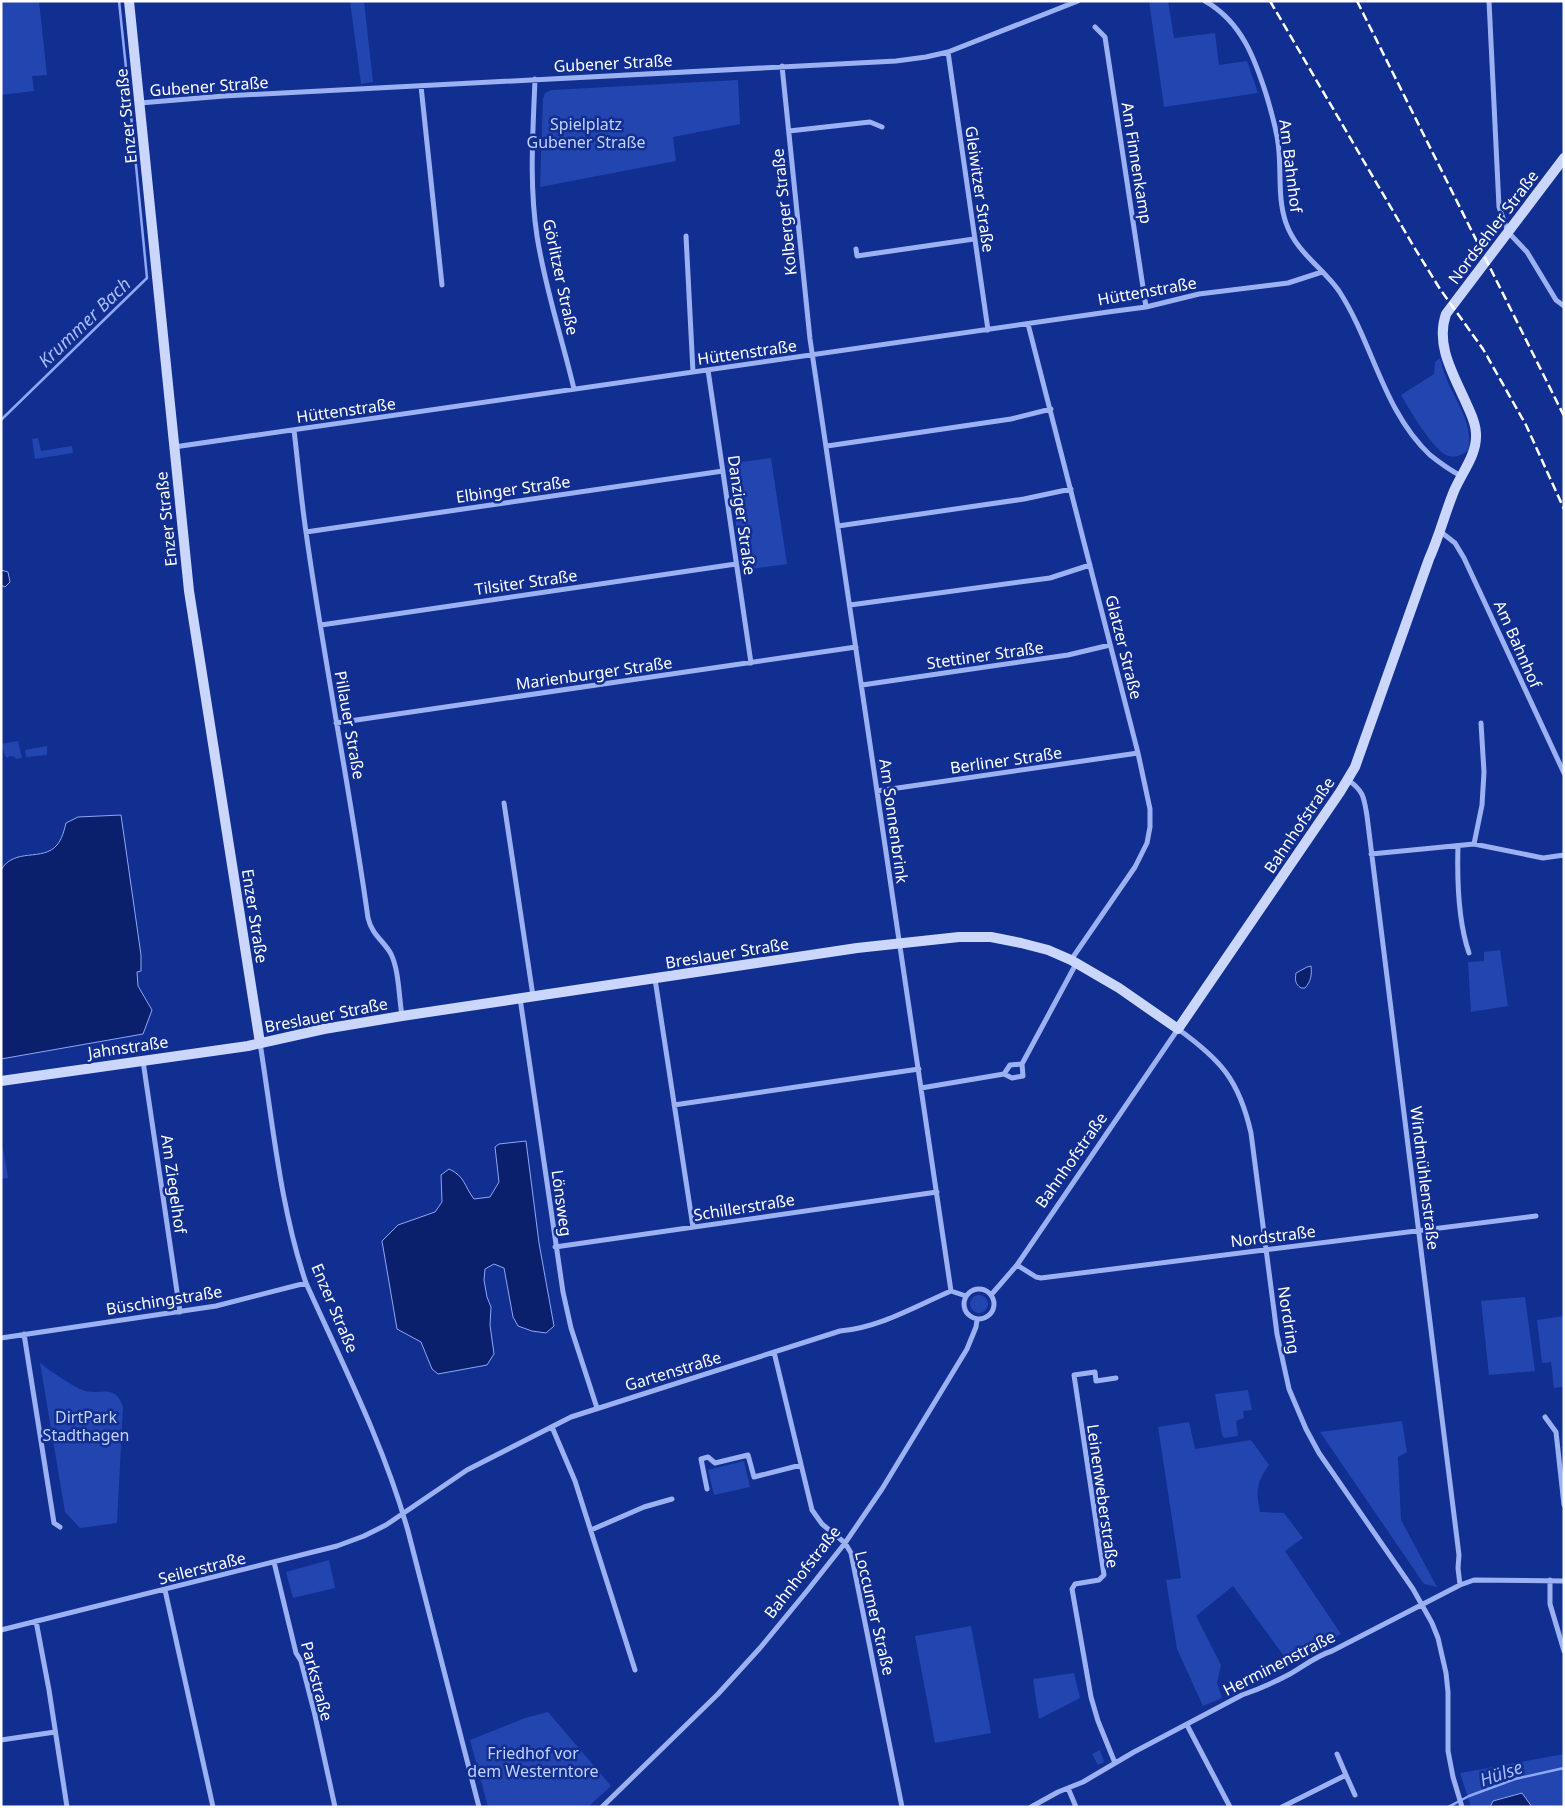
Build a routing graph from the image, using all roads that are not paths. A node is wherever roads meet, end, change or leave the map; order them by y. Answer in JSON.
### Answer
{"nodes":[{"id":1,"x":129,"y":1,"type":"edge"},
{"id":2,"x":1078,"y":1,"type":"edge"},
{"id":3,"x":1205,"y":1,"type":"edge"},
{"id":4,"x":1489,"y":1,"type":"edge"},
{"id":5,"x":1095,"y":27,"type":"dead end"},
{"id":6,"x":948,"y":52,"type":"junction"},
{"id":7,"x":782,"y":66,"type":"junction"},
{"id":8,"x":535,"y":79,"type":"junction"},
{"id":9,"x":420,"y":86,"type":"junction"},
{"id":10,"x":140,"y":103,"type":"junction"},
{"id":11,"x":882,"y":127,"type":"dead end"},
{"id":12,"x":789,"y":131,"type":"junction"},
{"id":13,"x":1564,"y":158,"type":"edge"},
{"id":14,"x":1508,"y":232,"type":"junction"},
{"id":15,"x":686,"y":236,"type":"dead end"},
{"id":16,"x":974,"y":239,"type":"junction"},
{"id":17,"x":856,"y":249,"type":"dead end"},
{"id":18,"x":1322,"y":272,"type":"junction"},
{"id":19,"x":442,"y":285,"type":"dead end"},
{"id":20,"x":1564,"y":306,"type":"edge"},
{"id":21,"x":1146,"y":307,"type":"junction"},
{"id":22,"x":1446,"y":314,"type":"joint"},
{"id":23,"x":1028,"y":324,"type":"junction"},
{"id":24,"x":988,"y":330,"type":"junction"},
{"id":25,"x":813,"y":355,"type":"junction"},
{"id":26,"x":708,"y":370,"type":"junction"},
{"id":27,"x":693,"y":372,"type":"junction"},
{"id":28,"x":574,"y":389,"type":"junction"},
{"id":29,"x":1051,"y":409,"type":"junction"},
{"id":30,"x":294,"y":430,"type":"junction"},
{"id":31,"x":827,"y":446,"type":"junction"},
{"id":32,"x":173,"y":447,"type":"junction"},
{"id":33,"x":723,"y":471,"type":"junction"},
{"id":34,"x":1461,"y":476,"type":"junction"},
{"id":35,"x":1071,"y":489,"type":"junction"},
{"id":36,"x":838,"y":526,"type":"junction"},
{"id":37,"x":306,"y":532,"type":"junction"},
{"id":38,"x":1441,"y":532,"type":"junction"},
{"id":39,"x":736,"y":564,"type":"junction"},
{"id":40,"x":1090,"y":565,"type":"junction"},
{"id":41,"x":850,"y":606,"type":"junction"},
{"id":42,"x":320,"y":625,"type":"junction"},
{"id":43,"x":1110,"y":645,"type":"junction"},
{"id":44,"x":856,"y":647,"type":"junction"},
{"id":45,"x":751,"y":663,"type":"junction"},
{"id":46,"x":862,"y":685,"type":"junction"},
{"id":47,"x":336,"y":723,"type":"junction"},
{"id":48,"x":1482,"y":723,"type":"dead end"},
{"id":49,"x":1138,"y":753,"type":"junction"},
{"id":50,"x":1564,"y":773,"type":"edge"},
{"id":51,"x":1348,"y":780,"type":"junction"},
{"id":52,"x":877,"y":790,"type":"junction"},
{"id":53,"x":504,"y":803,"type":"dead end"},
{"id":54,"x":1474,"y":844,"type":"junction"},
{"id":55,"x":1458,"y":846,"type":"junction"},
{"id":56,"x":1371,"y":854,"type":"junction"},
{"id":57,"x":1564,"y":856,"type":"edge"},
{"id":58,"x":899,"y":942,"type":"junction"},
{"id":59,"x":1469,"y":953,"type":"dead end"},
{"id":60,"x":1074,"y":961,"type":"junction"},
{"id":61,"x":654,"y":979,"type":"junction"},
{"id":62,"x":533,"y":996,"type":"junction"},
{"id":63,"x":520,"y":998,"type":"junction"},
{"id":64,"x":402,"y":1016,"type":"junction"},
{"id":65,"x":1178,"y":1029,"type":"junction"},
{"id":66,"x":260,"y":1043,"type":"junction"},
{"id":67,"x":143,"y":1060,"type":"junction"},
{"id":68,"x":1022,"y":1064,"type":"junction"},
{"id":69,"x":919,"y":1069,"type":"junction"},
{"id":70,"x":1004,"y":1074,"type":"junction"},
{"id":71,"x":1,"y":1081,"type":"edge"},
{"id":72,"x":921,"y":1088,"type":"junction"},
{"id":73,"x":674,"y":1105,"type":"junction"},
{"id":74,"x":937,"y":1192,"type":"junction"},
{"id":75,"x":1536,"y":1216,"type":"dead end"},
{"id":76,"x":693,"y":1228,"type":"junction"},
{"id":77,"x":1418,"y":1230,"type":"junction"},
{"id":78,"x":555,"y":1247,"type":"junction"},
{"id":79,"x":1266,"y":1249,"type":"junction"},
{"id":80,"x":1017,"y":1265,"type":"junction"},
{"id":81,"x":306,"y":1283,"type":"junction"},
{"id":82,"x":951,"y":1291,"type":"junction"},
{"id":83,"x":991,"y":1295,"type":"junction"},
{"id":84,"x":966,"y":1296,"type":"junction"},
{"id":85,"x":180,"y":1312,"type":"junction"},
{"id":86,"x":977,"y":1320,"type":"junction"},
{"id":87,"x":24,"y":1334,"type":"junction"},
{"id":88,"x":1,"y":1338,"type":"edge"},
{"id":89,"x":774,"y":1352,"type":"junction"},
{"id":90,"x":1116,"y":1378,"type":"dead end"},
{"id":91,"x":597,"y":1408,"type":"junction"},
{"id":92,"x":1545,"y":1417,"type":"dead end"},
{"id":93,"x":552,"y":1426,"type":"junction"},
{"id":94,"x":1561,"y":1456,"type":"edge"},
{"id":95,"x":801,"y":1465,"type":"junction"},
{"id":96,"x":708,"y":1490,"type":"dead end"},
{"id":97,"x":672,"y":1499,"type":"dead end"},
{"id":98,"x":1564,"y":1506,"type":"edge"},
{"id":99,"x":403,"y":1514,"type":"junction"},
{"id":100,"x":60,"y":1527,"type":"dead end"},
{"id":101,"x":591,"y":1530,"type":"junction"},
{"id":102,"x":845,"y":1543,"type":"junction"},
{"id":103,"x":274,"y":1562,"type":"junction"},
{"id":104,"x":1550,"y":1580,"type":"junction"},
{"id":105,"x":1564,"y":1581,"type":"edge"},
{"id":106,"x":1460,"y":1585,"type":"junction"},
{"id":107,"x":165,"y":1590,"type":"junction"},
{"id":108,"x":1422,"y":1604,"type":"junction"},
{"id":109,"x":36,"y":1621,"type":"junction"},
{"id":110,"x":1,"y":1630,"type":"edge"},
{"id":111,"x":1564,"y":1652,"type":"edge"},
{"id":112,"x":635,"y":1670,"type":"dead end"},
{"id":113,"x":1187,"y":1725,"type":"junction"},
{"id":114,"x":55,"y":1732,"type":"junction"},
{"id":115,"x":1,"y":1740,"type":"edge"},
{"id":116,"x":1337,"y":1754,"type":"dead end"},
{"id":117,"x":1115,"y":1763,"type":"junction"},
{"id":118,"x":1346,"y":1775,"type":"junction"},
{"id":119,"x":1068,"y":1788,"type":"junction"},
{"id":120,"x":1355,"y":1794,"type":"dead end"},
{"id":121,"x":1461,"y":1803,"type":"edge"},
{"id":122,"x":67,"y":1807,"type":"edge"},
{"id":123,"x":214,"y":1807,"type":"edge"},
{"id":124,"x":335,"y":1807,"type":"edge"},
{"id":125,"x":478,"y":1807,"type":"edge"},
{"id":126,"x":602,"y":1807,"type":"edge"},
{"id":127,"x":902,"y":1807,"type":"edge"},
{"id":128,"x":1031,"y":1807,"type":"edge"},
{"id":129,"x":1076,"y":1807,"type":"edge"},
{"id":130,"x":1230,"y":1807,"type":"edge"},
{"id":131,"x":1282,"y":1807,"type":"edge"}],
"edges":[{"from":1,"to":10,"type":"main road","name":"Enzer Straße"},
{"from":2,"to":6,"type":"street","name":"Gubener Straße"},
{"from":3,"to":18,"type":"street","name":"Am Bahnhof"},
{"from":4,"to":14,"type":"street"},
{"from":5,"to":21,"type":"street","name":"Am Finnenkamp"},
{"from":6,"to":7,"type":"street","name":"Gubener Straße"},
{"from":6,"to":16,"type":"street","name":"Gleiwitzer Straße"},
{"from":7,"to":8,"type":"street","name":"Gubener Straße"},
{"from":7,"to":12,"type":"street","name":"Kolberger Straße"},
{"from":8,"to":9,"type":"street","name":"Gubener Straße"},
{"from":8,"to":28,"type":"street","name":"Görlitzer Straße"},
{"from":9,"to":10,"type":"street","name":"Gubener Straße"},
{"from":9,"to":19,"type":"street"},
{"from":10,"to":32,"type":"main road","name":"Enzer Straße"},
{"from":11,"to":12,"type":"street"},
{"from":12,"to":25,"type":"street","name":"Kolberger Straße"},
{"from":13,"to":14,"type":"main road","name":"Nordsehler Straße"},
{"from":14,"to":20,"type":"street"},
{"from":14,"to":22,"type":"main road","name":"Nordsehler Straße"},
{"from":15,"to":27,"type":"street"},
{"from":16,"to":17,"type":"street"},
{"from":16,"to":24,"type":"street","name":"Gleiwitzer Straße"},
{"from":18,"to":21,"type":"street","name":"Hüttenstraße"},
{"from":18,"to":34,"type":"street","name":"Am Bahnhof"},
{"from":21,"to":23,"type":"street","name":"Hüttenstraße"},
{"from":22,"to":34,"type":"main road","name":"Bahnhofstraße"},
{"from":23,"to":24,"type":"street","name":"Hüttenstraße"},
{"from":23,"to":29,"type":"street","name":"Glatzer Straße"},
{"from":24,"to":25,"type":"street","name":"Hüttenstraße"},
{"from":25,"to":26,"type":"street","name":"Hüttenstraße"},
{"from":25,"to":31,"type":"street","name":"Am Sonnenbrink"},
{"from":26,"to":27,"type":"street","name":"Hüttenstraße"},
{"from":26,"to":33,"type":"street","name":"Danziger Straße"},
{"from":27,"to":28,"type":"street","name":"Hüttenstraße"},
{"from":28,"to":30,"type":"street","name":"Hüttenstraße"},
{"from":29,"to":31,"type":"street"},
{"from":29,"to":35,"type":"street","name":"Glatzer Straße"},
{"from":30,"to":32,"type":"street","name":"Hüttenstraße"},
{"from":30,"to":37,"type":"street","name":"Pillauer Straße"},
{"from":31,"to":36,"type":"street","name":"Am Sonnenbrink"},
{"from":32,"to":66,"type":"main road","name":"Enzer Straße"},
{"from":33,"to":37,"type":"street","name":"Elbinger Straße"},
{"from":33,"to":39,"type":"street","name":"Danziger Straße"},
{"from":34,"to":38,"type":"main road","name":"Bahnhofstraße"},
{"from":35,"to":36,"type":"street"},
{"from":35,"to":40,"type":"street","name":"Glatzer Straße"},
{"from":36,"to":41,"type":"street","name":"Am Sonnenbrink"},
{"from":37,"to":42,"type":"street","name":"Pillauer Straße"},
{"from":38,"to":50,"type":"street","name":"Am Bahnhof"},
{"from":38,"to":51,"type":"main road","name":"Bahnhofstraße"},
{"from":39,"to":42,"type":"street","name":"Tilsiter Straße"},
{"from":39,"to":45,"type":"street","name":"Danziger Straße"},
{"from":40,"to":41,"type":"street"},
{"from":40,"to":43,"type":"street","name":"Glatzer Straße"},
{"from":41,"to":44,"type":"street","name":"Am Sonnenbrink"},
{"from":42,"to":47,"type":"street","name":"Pillauer Straße"},
{"from":43,"to":46,"type":"street","name":"Stettiner Straße"},
{"from":43,"to":49,"type":"street","name":"Glatzer Straße"},
{"from":44,"to":45,"type":"street","name":"Marienburger Straße"},
{"from":44,"to":46,"type":"street","name":"Am Sonnenbrink"},
{"from":45,"to":47,"type":"street","name":"Marienburger Straße"},
{"from":46,"to":52,"type":"street","name":"Am Sonnenbrink"},
{"from":47,"to":64,"type":"street","name":"Pillauer Straße"},
{"from":48,"to":54,"type":"street"},
{"from":49,"to":52,"type":"street","name":"Berliner Straße"},
{"from":49,"to":60,"type":"street","name":"Glatzer Straße"},
{"from":51,"to":56,"type":"street","name":"Windmühlenstraße"},
{"from":51,"to":65,"type":"main road","name":"Bahnhofstraße"},
{"from":52,"to":58,"type":"street","name":"Am Sonnenbrink"},
{"from":53,"to":62,"type":"street"},
{"from":54,"to":55,"type":"street"},
{"from":54,"to":57,"type":"street"},
{"from":55,"to":56,"type":"street"},
{"from":55,"to":59,"type":"street"},
{"from":56,"to":77,"type":"street","name":"Windmühlenstraße"},
{"from":58,"to":60,"type":"main road","name":"Breslauer Straße"},
{"from":58,"to":61,"type":"main road","name":"Breslauer Straße"},
{"from":58,"to":69,"type":"street","name":"Am Sonnenbrink"},
{"from":60,"to":65,"type":"main road","name":"Breslauer Straße"},
{"from":60,"to":68,"type":"street","name":"Glatzer Straße"},
{"from":61,"to":62,"type":"main road","name":"Breslauer Straße"},
{"from":61,"to":73,"type":"street"},
{"from":62,"to":63,"type":"main road","name":"Breslauer Straße"},
{"from":63,"to":64,"type":"main road","name":"Breslauer Straße"},
{"from":63,"to":78,"type":"street","name":"Lönsweg"},
{"from":64,"to":66,"type":"main road","name":"Breslauer Straße"},
{"from":65,"to":79,"type":"street","name":"Nordring"},
{"from":65,"to":80,"type":"street","name":"Bahnhofstraße"},
{"from":66,"to":67,"type":"main road","name":"Jahnstraße"},
{"from":66,"to":81,"type":"street","name":"Enzer Straße"},
{"from":67,"to":71,"type":"main road","name":"Jahnstraße"},
{"from":67,"to":85,"type":"street","name":"Am Ziegelhof"},
{"from":68,"to":70,"type":"street"},
{"from":68,"to":70,"type":"street","name":"Glatzer Straße"},
{"from":69,"to":72,"type":"street","name":"Am Sonnenbrink"},
{"from":69,"to":73,"type":"street"},
{"from":70,"to":72,"type":"street"},
{"from":72,"to":74,"type":"street","name":"Am Sonnenbrink"},
{"from":73,"to":76,"type":"street"},
{"from":74,"to":76,"type":"street","name":"Schillerstraße"},
{"from":74,"to":82,"type":"street","name":"Am Sonnenbrink"},
{"from":75,"to":77,"type":"street","name":"Nordstraße"},
{"from":76,"to":78,"type":"street","name":"Schillerstraße"},
{"from":77,"to":79,"type":"street","name":"Nordstraße"},
{"from":77,"to":106,"type":"street","name":"Windmühlenstraße"},
{"from":78,"to":91,"type":"street","name":"Lönsweg"},
{"from":79,"to":80,"type":"street","name":"Nordstraße"},
{"from":79,"to":108,"type":"street","name":"Nordring"},
{"from":80,"to":83,"type":"street","name":"Bahnhofstraße"},
{"from":81,"to":85,"type":"street","name":"Büschingstraße"},
{"from":81,"to":99,"type":"street","name":"Enzer Straße"},
{"from":82,"to":84,"type":"street"},
{"from":82,"to":89,"type":"street","name":"Gartenstraße"},
{"from":83,"to":84,"type":"street"},
{"from":83,"to":86,"type":"street"},
{"from":84,"to":86,"type":"street"},
{"from":85,"to":87,"type":"street","name":"Büschingstraße"},
{"from":86,"to":102,"type":"street","name":"Bahnhofstraße"},
{"from":87,"to":88,"type":"street","name":"Büschingstraße"},
{"from":87,"to":100,"type":"street"},
{"from":89,"to":91,"type":"street","name":"Gartenstraße"},
{"from":89,"to":95,"type":"street","name":"Loccumer Straße"},
{"from":90,"to":117,"type":"street","name":"Leinenweberstraße"},
{"from":91,"to":93,"type":"street","name":"Gartenstraße"},
{"from":92,"to":94,"type":"street"},
{"from":93,"to":99,"type":"street","name":"Gartenstraße"},
{"from":93,"to":101,"type":"street"},
{"from":94,"to":98,"type":"street"},
{"from":95,"to":96,"type":"street"},
{"from":95,"to":102,"type":"street","name":"Loccumer Straße"},
{"from":97,"to":101,"type":"street"},
{"from":99,"to":103,"type":"street","name":"Seilerstraße"},
{"from":99,"to":125,"type":"street","name":"Enzer Straße"},
{"from":101,"to":112,"type":"street"},
{"from":102,"to":126,"type":"street","name":"Bahnhofstraße"},
{"from":102,"to":127,"type":"street","name":"Loccumer Straße"},
{"from":103,"to":107,"type":"street","name":"Seilerstraße"},
{"from":103,"to":124,"type":"street","name":"Parkstraße"},
{"from":104,"to":105,"type":"street","name":"Herminenstraße"},
{"from":104,"to":106,"type":"street","name":"Herminenstraße"},
{"from":104,"to":111,"type":"street"},
{"from":106,"to":108,"type":"street","name":"Herminenstraße"},
{"from":107,"to":109,"type":"street","name":"Seilerstraße"},
{"from":107,"to":123,"type":"street"},
{"from":108,"to":113,"type":"street","name":"Herminenstraße"},
{"from":108,"to":121,"type":"street","name":"Nordring"},
{"from":109,"to":110,"type":"street","name":"Seilerstraße"},
{"from":109,"to":114,"type":"street"},
{"from":113,"to":117,"type":"street","name":"Herminenstraße"},
{"from":113,"to":130,"type":"street"},
{"from":114,"to":115,"type":"street"},
{"from":114,"to":122,"type":"street"},
{"from":116,"to":118,"type":"street"},
{"from":117,"to":119,"type":"street","name":"Herminenstraße"},
{"from":118,"to":120,"type":"street"},
{"from":118,"to":131,"type":"street"},
{"from":119,"to":128,"type":"street","name":"Herminenstraße"},
{"from":119,"to":129,"type":"street"}]}
